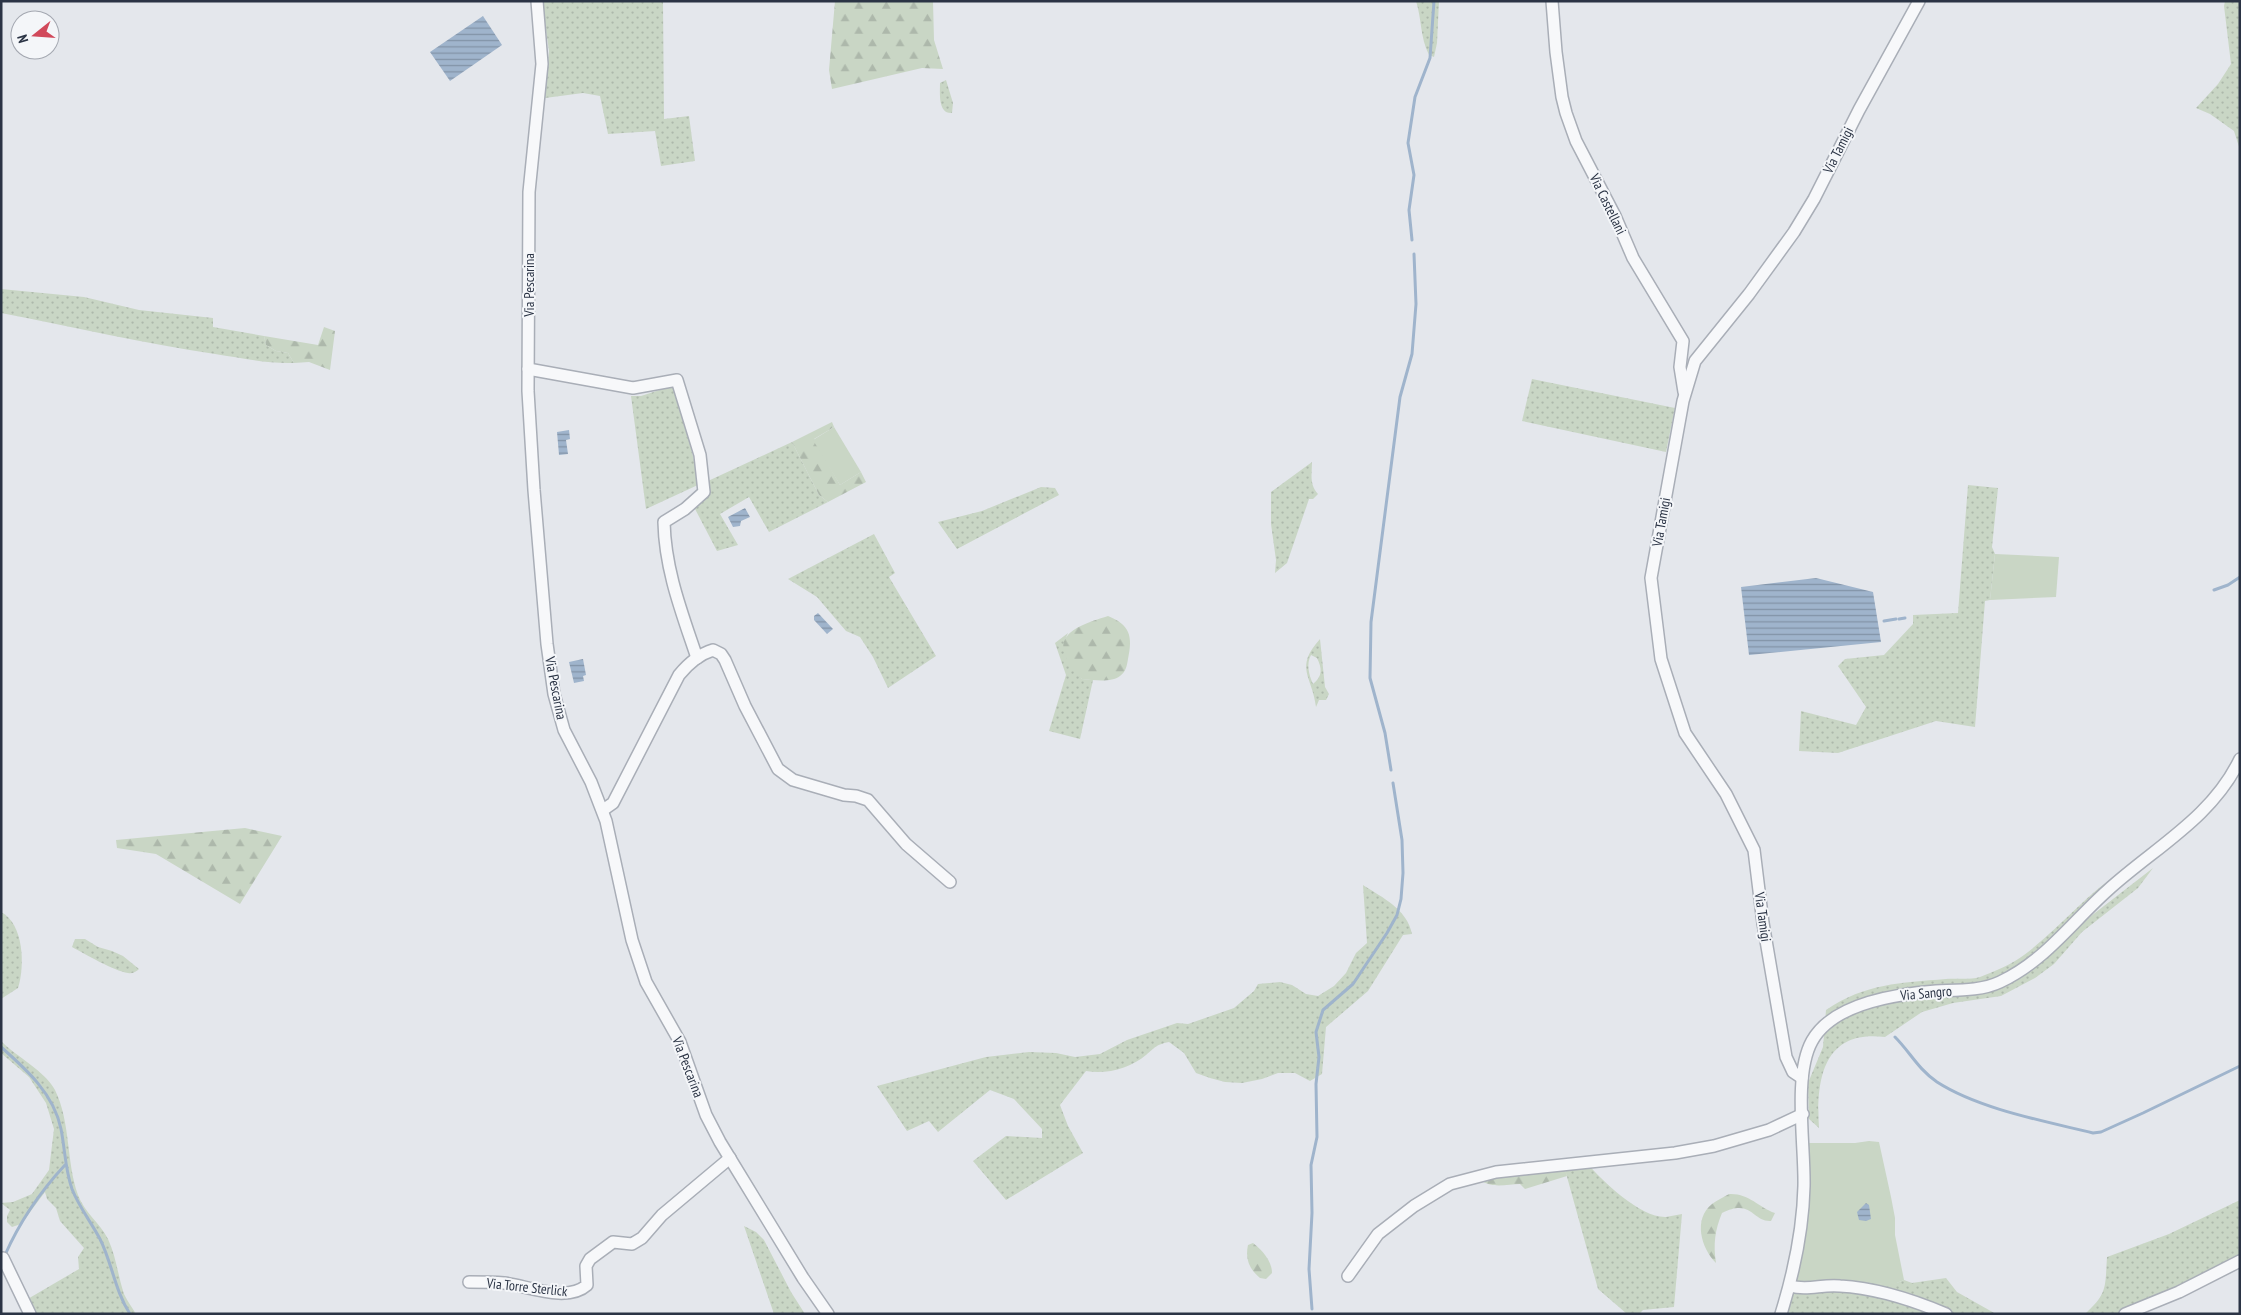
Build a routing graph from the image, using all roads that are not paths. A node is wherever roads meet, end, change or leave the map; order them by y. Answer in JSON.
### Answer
{"nodes":[{"id":1,"x":537,"y":1,"type":"edge"},
{"id":2,"x":1552,"y":1,"type":"edge"},
{"id":3,"x":1919,"y":1,"type":"edge"},
{"id":4,"x":528,"y":369,"type":"junction"},
{"id":5,"x":1685,"y":396,"type":"junction"},
{"id":6,"x":697,"y":658,"type":"junction"},
{"id":7,"x":2240,"y":759,"type":"edge"},
{"id":8,"x":603,"y":810,"type":"junction"},
{"id":9,"x":950,"y":882,"type":"dead end"},
{"id":10,"x":1802,"y":1078,"type":"junction"},
{"id":11,"x":1803,"y":1114,"type":"junction"},
{"id":12,"x":730,"y":1158,"type":"junction"},
{"id":13,"x":3,"y":1258,"type":"dead end"},
{"id":14,"x":2240,"y":1261,"type":"edge"},
{"id":15,"x":1348,"y":1276,"type":"dead end"},
{"id":16,"x":469,"y":1282,"type":"dead end"},
{"id":17,"x":1790,"y":1286,"type":"junction"},
{"id":18,"x":30,"y":1314,"type":"edge"},
{"id":19,"x":828,"y":1314,"type":"edge"},
{"id":20,"x":1781,"y":1314,"type":"edge"},
{"id":21,"x":1946,"y":1314,"type":"edge"},
{"id":22,"x":2125,"y":1314,"type":"edge"}],
"edges":[{"from":1,"to":4,"type":"street","name":"Via Pescarina"},
{"from":2,"to":5,"type":"street","name":"Via Castellani"},
{"from":3,"to":5,"type":"street","name":"Via Tamigi"},
{"from":4,"to":6,"type":"street"},
{"from":4,"to":8,"type":"street","name":"Via Pescarina"},
{"from":5,"to":10,"type":"street","name":"Via Tamigi"},
{"from":6,"to":8,"type":"street"},
{"from":6,"to":9,"type":"street"},
{"from":7,"to":10,"type":"street","name":"Via Sangro"},
{"from":8,"to":12,"type":"street","name":"Via Pescarina"},
{"from":10,"to":11,"type":"street","name":"Via Sangro"},
{"from":11,"to":15,"type":"street"},
{"from":11,"to":17,"type":"street","name":"Via Sangro"},
{"from":12,"to":16,"type":"street","name":"Via Torre Sterlick"},
{"from":12,"to":19,"type":"street","name":"Via Pescarina"},
{"from":13,"to":18,"type":"street"},
{"from":14,"to":22,"type":"street"},
{"from":17,"to":20,"type":"street","name":"Via Sangro"},
{"from":17,"to":21,"type":"street"}]}
